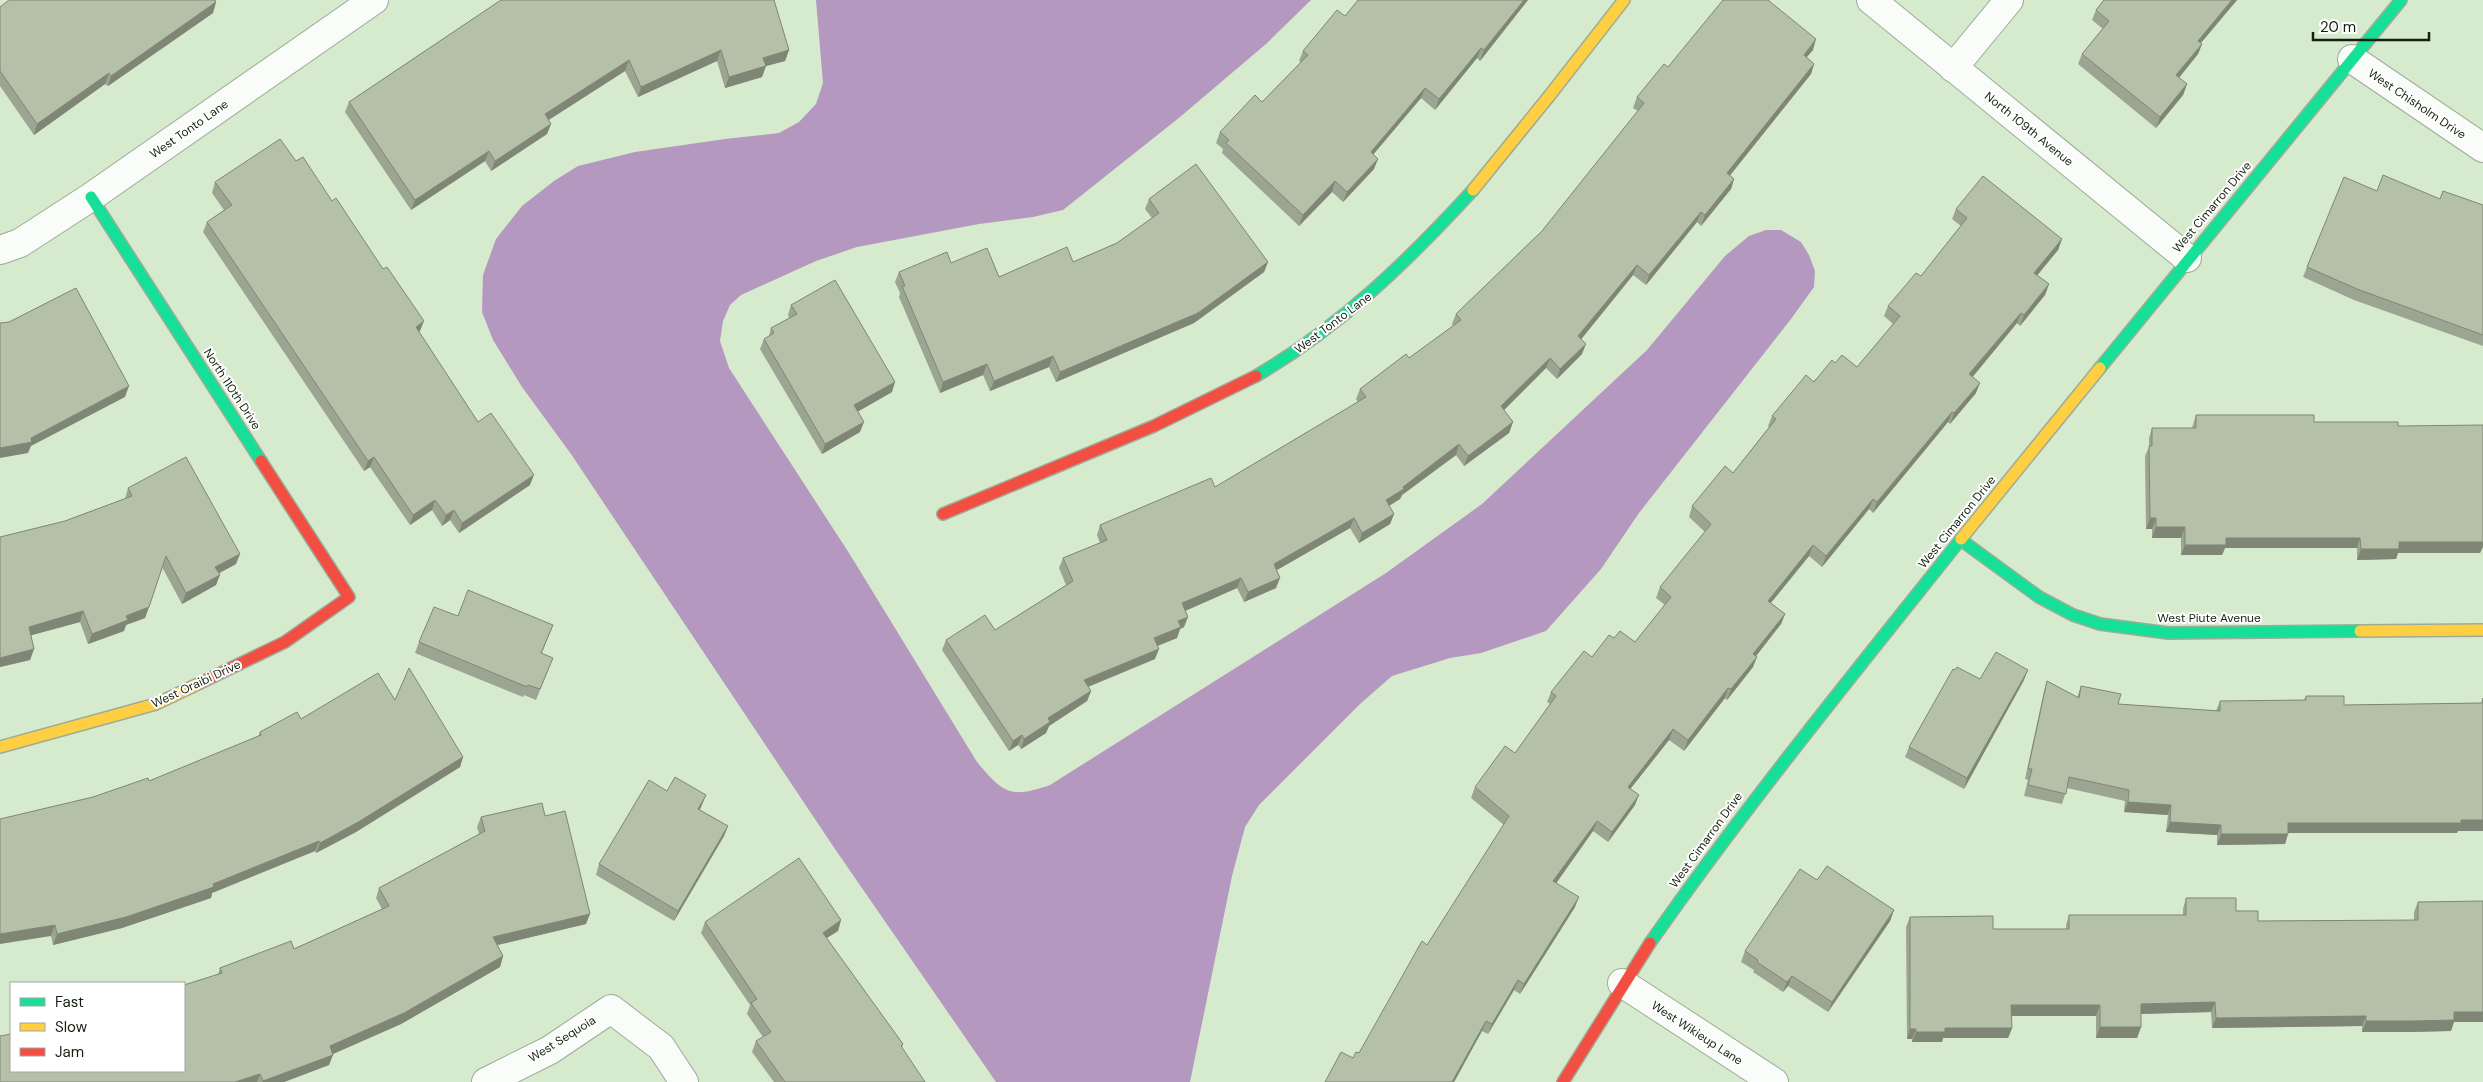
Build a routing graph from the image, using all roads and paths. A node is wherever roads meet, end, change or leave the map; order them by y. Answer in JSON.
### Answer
{"nodes":[{"id":1,"x":374,"y":0,"type":"edge"},
{"id":2,"x":1624,"y":0,"type":"edge"},
{"id":3,"x":1871,"y":0,"type":"edge"},
{"id":4,"x":2009,"y":0,"type":"edge"},
{"id":5,"x":2401,"y":0,"type":"edge"},
{"id":6,"x":2352,"y":59,"type":"junction"},
{"id":7,"x":1953,"y":68,"type":"junction"},
{"id":8,"x":2483,"y":148,"type":"edge"},
{"id":9,"x":91,"y":197,"type":"junction"},
{"id":10,"x":0,"y":250,"type":"edge"},
{"id":11,"x":2188,"y":258,"type":"junction"},
{"id":12,"x":943,"y":514,"type":"dead end"},
{"id":13,"x":1961,"y":540,"type":"junction"},
{"id":14,"x":349,"y":597,"type":"joint"},
{"id":15,"x":2483,"y":630,"type":"edge"},
{"id":16,"x":0,"y":747,"type":"edge"},
{"id":17,"x":1622,"y":984,"type":"junction"},
{"id":18,"x":486,"y":1082,"type":"edge"},
{"id":19,"x":684,"y":1082,"type":"edge"},
{"id":20,"x":1563,"y":1082,"type":"edge"},
{"id":21,"x":1774,"y":1082,"type":"edge"}],
"edges":[{"from":1,"to":9,"type":"street","name":"West Tonto Lane"},
{"from":2,"to":12,"type":"street","name":"West Tonto Lane"},
{"from":3,"to":7,"type":"street","name":"North 109th Avenue"},
{"from":4,"to":7,"type":"street"},
{"from":5,"to":6,"type":"street","name":"West Cimarron Drive"},
{"from":6,"to":8,"type":"street","name":"West Chisholm Drive"},
{"from":6,"to":11,"type":"street","name":"West Cimarron Drive"},
{"from":7,"to":11,"type":"street","name":"North 109th Avenue"},
{"from":9,"to":10,"type":"street","name":"West Tonto Lane"},
{"from":9,"to":14,"type":"street","name":"North 110th Drive"},
{"from":11,"to":13,"type":"street","name":"West Cimarron Drive"},
{"from":13,"to":15,"type":"street","name":"West Piute Avenue"},
{"from":13,"to":17,"type":"street","name":"West Cimarron Drive"},
{"from":14,"to":16,"type":"street","name":"West Oraibi Drive"},
{"from":17,"to":20,"type":"street","name":"West Cimarron Drive"},
{"from":17,"to":21,"type":"street","name":"West Wikieup Lane"},
{"from":18,"to":19,"type":"street","name":"West Sequoia"}]}
